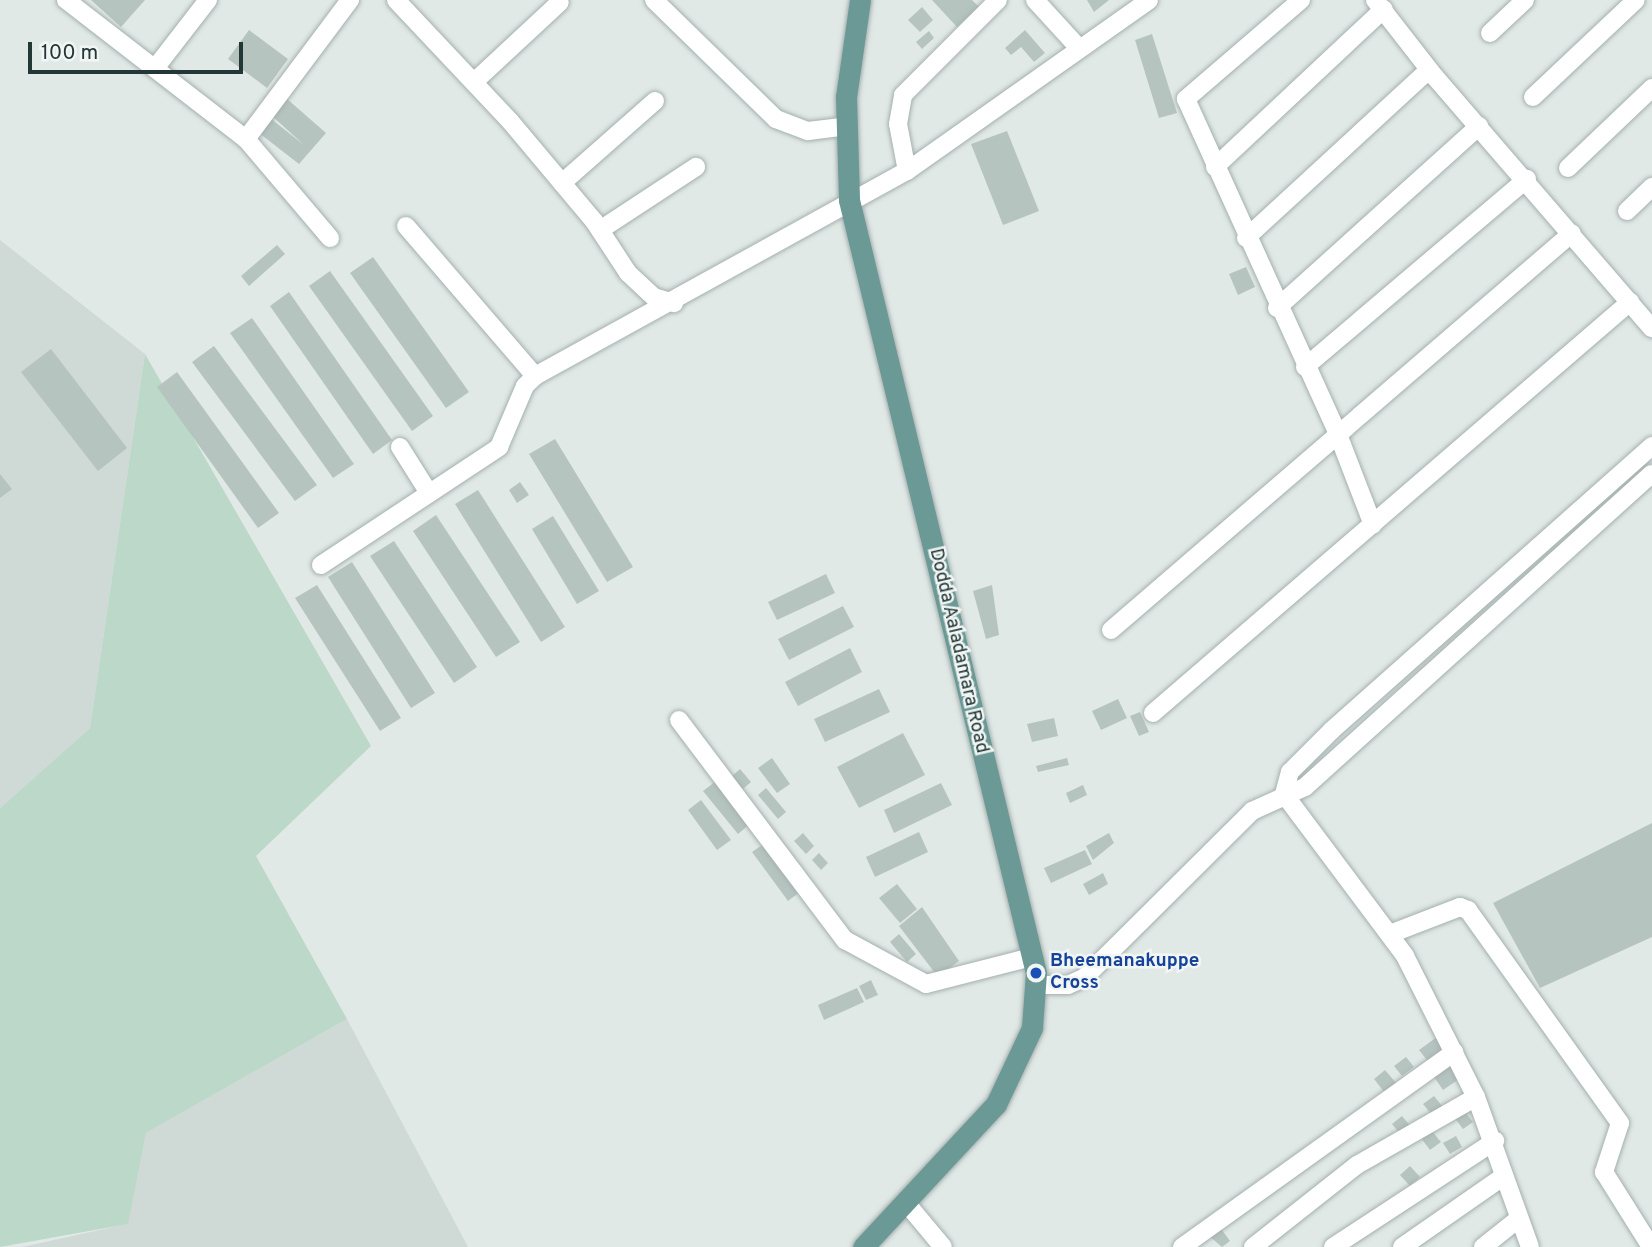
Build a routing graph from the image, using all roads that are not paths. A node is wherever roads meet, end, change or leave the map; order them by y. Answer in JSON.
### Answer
{"nodes":[{"id":1,"x":208,"y":0,"type":"edge"},
{"id":2,"x":350,"y":0,"type":"edge"},
{"id":3,"x":396,"y":0,"type":"edge"},
{"id":4,"x":654,"y":0,"type":"edge"},
{"id":5,"x":860,"y":0,"type":"edge"},
{"id":6,"x":998,"y":0,"type":"edge"},
{"id":7,"x":1149,"y":0,"type":"edge"},
{"id":8,"x":1301,"y":0,"type":"edge"},
{"id":9,"x":1525,"y":0,"type":"edge"},
{"id":10,"x":1636,"y":0,"type":"edge"},
{"id":11,"x":1037,"y":1,"type":"edge"},
{"id":12,"x":74,"y":2,"type":"edge"},
{"id":13,"x":560,"y":2,"type":"dead end"},
{"id":14,"x":1380,"y":4,"type":"edge"},
{"id":15,"x":1490,"y":33,"type":"dead end"},
{"id":16,"x":1079,"y":48,"type":"junction"},
{"id":17,"x":156,"y":67,"type":"junction"},
{"id":18,"x":1429,"y":71,"type":"junction"},
{"id":19,"x":474,"y":82,"type":"junction"},
{"id":20,"x":1652,"y":88,"type":"edge"},
{"id":21,"x":1533,"y":97,"type":"dead end"},
{"id":22,"x":655,"y":101,"type":"dead end"},
{"id":23,"x":846,"y":126,"type":"junction"},
{"id":24,"x":1479,"y":126,"type":"junction"},
{"id":25,"x":246,"y":139,"type":"junction"},
{"id":26,"x":696,"y":167,"type":"dead end"},
{"id":27,"x":1215,"y":167,"type":"junction"},
{"id":28,"x":1568,"y":168,"type":"dead end"},
{"id":29,"x":907,"y":171,"type":"junction"},
{"id":30,"x":1527,"y":179,"type":"junction"},
{"id":31,"x":562,"y":183,"type":"junction"},
{"id":32,"x":1652,"y":187,"type":"edge"},
{"id":33,"x":849,"y":200,"type":"junction"},
{"id":34,"x":1627,"y":211,"type":"dead end"},
{"id":35,"x":406,"y":226,"type":"dead end"},
{"id":36,"x":600,"y":230,"type":"junction"},
{"id":37,"x":1572,"y":233,"type":"junction"},
{"id":38,"x":330,"y":238,"type":"dead end"},
{"id":39,"x":1246,"y":238,"type":"junction"},
{"id":40,"x":1630,"y":302,"type":"junction"},
{"id":41,"x":674,"y":303,"type":"junction"},
{"id":42,"x":1277,"y":308,"type":"junction"},
{"id":43,"x":1652,"y":327,"type":"edge"},
{"id":44,"x":1305,"y":367,"type":"junction"},
{"id":45,"x":535,"y":376,"type":"junction"},
{"id":46,"x":1339,"y":437,"type":"junction"},
{"id":47,"x":1652,"y":446,"type":"edge"},
{"id":48,"x":400,"y":447,"type":"dead end"},
{"id":49,"x":1652,"y":474,"type":"edge"},
{"id":50,"x":429,"y":493,"type":"junction"},
{"id":51,"x":1373,"y":525,"type":"junction"},
{"id":52,"x":321,"y":565,"type":"dead end"},
{"id":53,"x":1111,"y":630,"type":"dead end"},
{"id":54,"x":1153,"y":713,"type":"dead end"},
{"id":55,"x":679,"y":720,"type":"dead end"},
{"id":56,"x":1284,"y":794,"type":"junction"},
{"id":57,"x":1390,"y":934,"type":"junction"},
{"id":58,"x":1032,"y":957,"type":"junction"},
{"id":59,"x":1035,"y":985,"type":"junction"},
{"id":60,"x":1454,"y":1052,"type":"junction"},
{"id":61,"x":1476,"y":1097,"type":"junction"},
{"id":62,"x":1494,"y":1141,"type":"junction"},
{"id":63,"x":1504,"y":1176,"type":"junction"},
{"id":64,"x":907,"y":1204,"type":"junction"},
{"id":65,"x":1517,"y":1220,"type":"junction"},
{"id":66,"x":863,"y":1247,"type":"edge"},
{"id":67,"x":943,"y":1247,"type":"edge"},
{"id":68,"x":1182,"y":1247,"type":"edge"},
{"id":69,"x":1253,"y":1247,"type":"edge"},
{"id":70,"x":1333,"y":1247,"type":"edge"},
{"id":71,"x":1402,"y":1247,"type":"edge"},
{"id":72,"x":1482,"y":1247,"type":"edge"},
{"id":73,"x":1530,"y":1247,"type":"edge"},
{"id":74,"x":1651,"y":1247,"type":"edge"}],
"edges":[{"from":1,"to":17,"type":"street"},
{"from":2,"to":25,"type":"street"},
{"from":3,"to":19,"type":"street"},
{"from":4,"to":23,"type":"street"},
{"from":5,"to":23,"type":"main road","name":"Dodda Aaladamara Road"},
{"from":6,"to":29,"type":"street"},
{"from":7,"to":16,"type":"street"},
{"from":8,"to":27,"type":"street"},
{"from":9,"to":15,"type":"street"},
{"from":10,"to":21,"type":"street"},
{"from":11,"to":16,"type":"street"},
{"from":12,"to":17,"type":"street"},
{"from":13,"to":19,"type":"street"},
{"from":14,"to":18,"type":"street"},
{"from":14,"to":27,"type":"street"},
{"from":16,"to":29,"type":"street"},
{"from":17,"to":25,"type":"street"},
{"from":18,"to":24,"type":"street"},
{"from":18,"to":39,"type":"street"},
{"from":19,"to":31,"type":"street"},
{"from":20,"to":28,"type":"street"},
{"from":22,"to":31,"type":"street"},
{"from":23,"to":33,"type":"main road","name":"Dodda Aaladamara Road"},
{"from":24,"to":30,"type":"street"},
{"from":24,"to":42,"type":"street"},
{"from":25,"to":38,"type":"street"},
{"from":26,"to":36,"type":"street"},
{"from":27,"to":39,"type":"street"},
{"from":29,"to":33,"type":"street"},
{"from":30,"to":37,"type":"street"},
{"from":30,"to":44,"type":"street"},
{"from":31,"to":36,"type":"street"},
{"from":32,"to":34,"type":"street"},
{"from":33,"to":41,"type":"street"},
{"from":33,"to":58,"type":"main road","name":"Dodda Aaladamara Road"},
{"from":35,"to":45,"type":"street"},
{"from":36,"to":41,"type":"street"},
{"from":37,"to":40,"type":"street"},
{"from":37,"to":46,"type":"street"},
{"from":39,"to":42,"type":"street"},
{"from":40,"to":43,"type":"street"},
{"from":40,"to":51,"type":"street"},
{"from":41,"to":45,"type":"street"},
{"from":42,"to":44,"type":"street"},
{"from":44,"to":46,"type":"street"},
{"from":45,"to":50,"type":"street"},
{"from":46,"to":51,"type":"street"},
{"from":46,"to":53,"type":"street"},
{"from":47,"to":56,"type":"street"},
{"from":48,"to":50,"type":"street"},
{"from":49,"to":56,"type":"street"},
{"from":50,"to":52,"type":"street"},
{"from":51,"to":54,"type":"street"},
{"from":55,"to":58,"type":"street"},
{"from":56,"to":57,"type":"street"},
{"from":56,"to":59,"type":"street"},
{"from":57,"to":60,"type":"street"},
{"from":57,"to":74,"type":"street"},
{"from":58,"to":59,"type":"main road","name":"Dodda Aaladamara Road"},
{"from":59,"to":64,"type":"main road","name":"Dodda Aaladamara Road"},
{"from":60,"to":61,"type":"street"},
{"from":60,"to":68,"type":"street"},
{"from":61,"to":62,"type":"street"},
{"from":61,"to":69,"type":"street"},
{"from":62,"to":63,"type":"street"},
{"from":62,"to":70,"type":"street"},
{"from":63,"to":65,"type":"street"},
{"from":63,"to":71,"type":"street"},
{"from":64,"to":66,"type":"main road","name":"Dodda Aaladamara Road"},
{"from":64,"to":67,"type":"street"},
{"from":65,"to":72,"type":"street"},
{"from":65,"to":73,"type":"street"}]}
